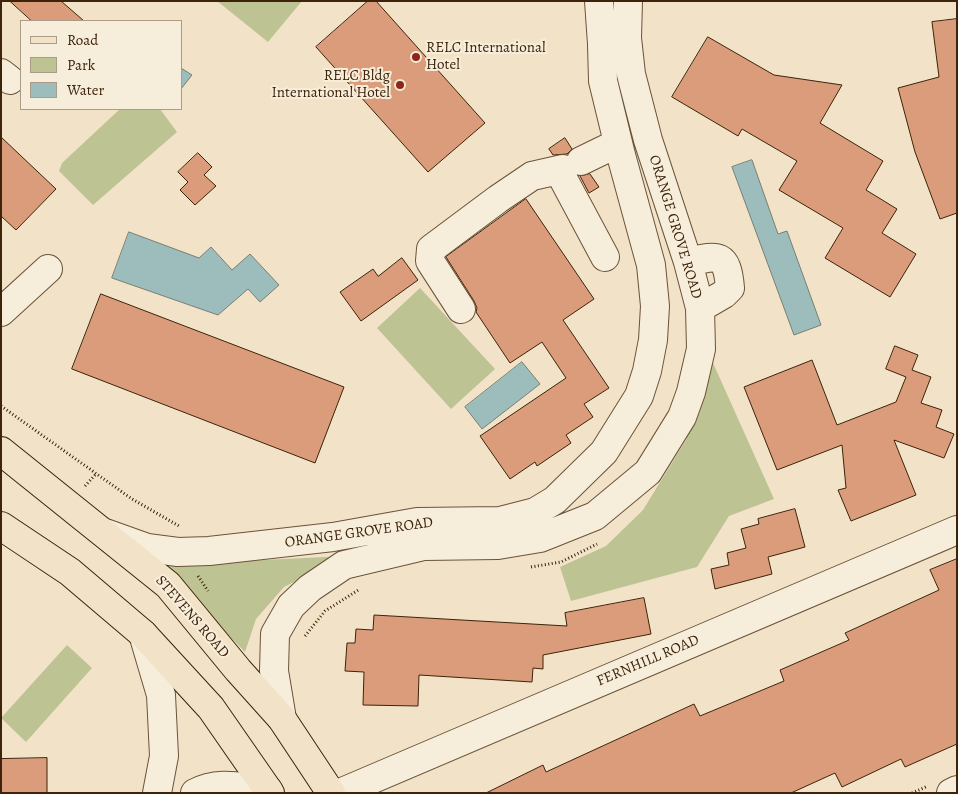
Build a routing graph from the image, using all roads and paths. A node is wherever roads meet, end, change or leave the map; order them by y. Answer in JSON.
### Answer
{"nodes":[{"id":1,"x":599,"y":1,"type":"edge"},
{"id":2,"x":628,"y":1,"type":"edge"},
{"id":3,"x":618,"y":143,"type":"junction"},
{"id":4,"x":567,"y":167,"type":"junction"},
{"id":5,"x":605,"y":257,"type":"dead end"},
{"id":6,"x":688,"y":262,"type":"junction"},
{"id":7,"x":48,"y":268,"type":"dead end"},
{"id":8,"x":700,"y":308,"type":"junction"},
{"id":9,"x":461,"y":309,"type":"dead end"},
{"id":10,"x":1,"y":312,"type":"edge"},
{"id":11,"x":1,"y":406,"type":"edge"},
{"id":12,"x":1,"y":451,"type":"edge"},
{"id":13,"x":1,"y":526,"type":"edge"},
{"id":14,"x":185,"y":529,"type":"dead end"},
{"id":15,"x":957,"y":530,"type":"edge"},
{"id":16,"x":103,"y":533,"type":"junction"},
{"id":17,"x":604,"y":540,"type":"dead end"},
{"id":18,"x":525,"y":568,"type":"dead end"},
{"id":19,"x":366,"y":585,"type":"dead end"},
{"id":20,"x":144,"y":634,"type":"junction"},
{"id":21,"x":303,"y":638,"type":"dead end"},
{"id":22,"x":282,"y":719,"type":"junction"},
{"id":23,"x":957,"y":790,"type":"edge"},
{"id":24,"x":269,"y":791,"type":"edge"},
{"id":25,"x":157,"y":793,"type":"edge"},
{"id":26,"x":195,"y":793,"type":"edge"},
{"id":27,"x":331,"y":793,"type":"edge"},
{"id":28,"x":340,"y":793,"type":"edge"},
{"id":29,"x":952,"y":793,"type":"edge"}],
"edges":[{"from":1,"to":3,"type":"street","name":"ORANGE GROVE ROAD"},
{"from":2,"to":6,"type":"street","name":"ORANGE GROVE ROAD"},
{"from":3,"to":4,"type":"street"},
{"from":3,"to":16,"type":"street","name":"ORANGE GROVE ROAD"},
{"from":4,"to":5,"type":"street"},
{"from":4,"to":9,"type":"street"},
{"from":6,"to":8,"type":"street","name":"ORANGE GROVE ROAD"},
{"from":6,"to":8,"type":"street"},
{"from":7,"to":10,"type":"street"},
{"from":8,"to":22,"type":"street","name":"ORANGE GROVE ROAD"},
{"from":11,"to":14,"type":"path"},
{"from":12,"to":16,"type":"main road","name":"STEVENS ROAD"},
{"from":13,"to":20,"type":"main road"},
{"from":15,"to":28,"type":"street","name":"FERNHILL ROAD"},
{"from":16,"to":22,"type":"main road","name":"STEVENS ROAD"},
{"from":17,"to":18,"type":"path"},
{"from":19,"to":21,"type":"path"},
{"from":20,"to":24,"type":"main road"},
{"from":20,"to":25,"type":"street"},
{"from":22,"to":27,"type":"main road","name":"STEVENS ROAD"},
{"from":23,"to":29,"type":"street"},
{"from":24,"to":26,"type":"street"}]}
